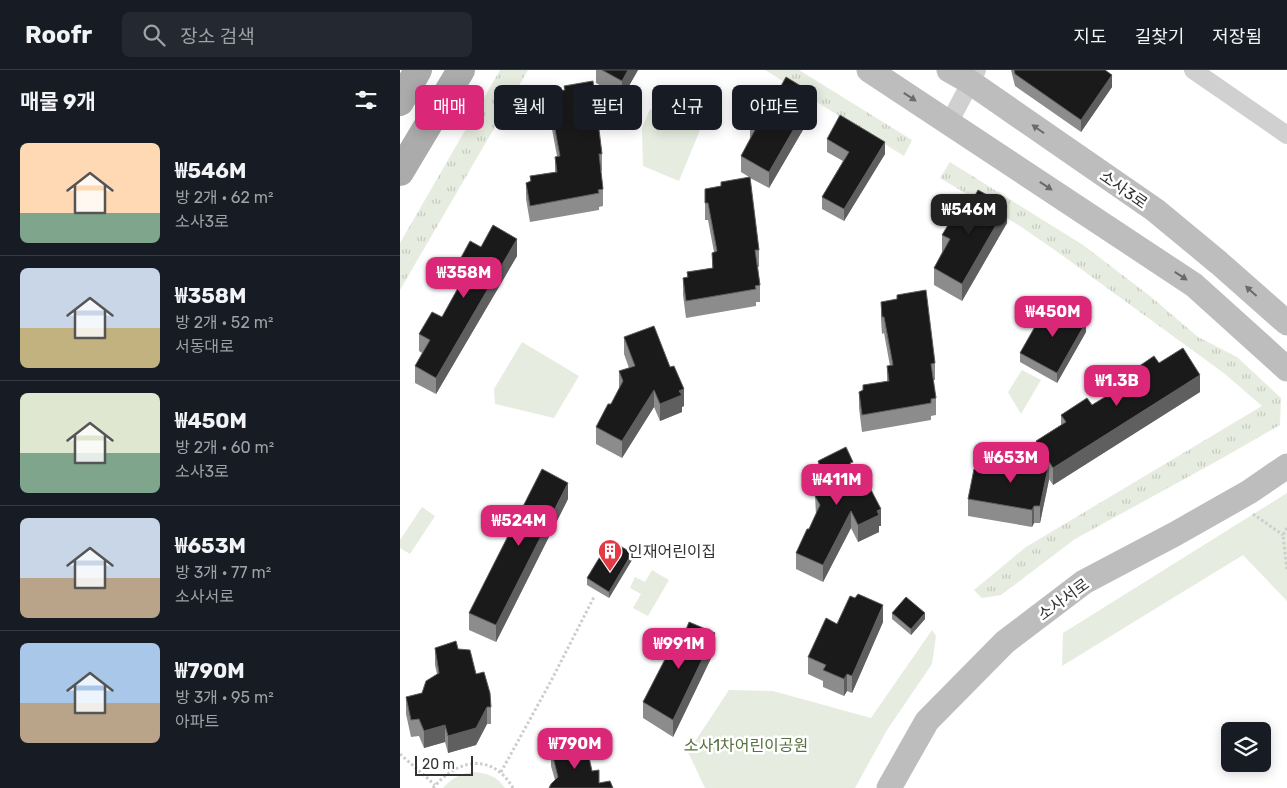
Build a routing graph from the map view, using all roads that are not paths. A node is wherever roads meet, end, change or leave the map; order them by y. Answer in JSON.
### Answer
{"nodes":[{"id":1,"x":418,"y":70,"type":"edge"},
{"id":2,"x":461,"y":70,"type":"edge"},
{"id":3,"x":869,"y":70,"type":"edge"},
{"id":4,"x":1193,"y":70,"type":"edge"},
{"id":5,"x":965,"y":74,"type":"edge"},
{"id":6,"x":400,"y":102,"type":"edge"},
{"id":7,"x":949,"y":123,"type":"junction"},
{"id":8,"x":1287,"y":135,"type":"edge"},
{"id":9,"x":400,"y":172,"type":"edge"},
{"id":10,"x":1287,"y":323,"type":"edge"},
{"id":11,"x":1287,"y":369,"type":"edge"},
{"id":12,"x":1287,"y":466,"type":"edge"},
{"id":13,"x":889,"y":788,"type":"edge"}],
"edges":[{"from":1,"to":6,"type":"main road"},
{"from":2,"to":9,"type":"main road"},
{"from":3,"to":7,"type":"street","one_way":true},
{"from":4,"to":8,"type":"street"},
{"from":5,"to":7,"type":"street"},
{"from":10,"to":5,"type":"street","name":"소사3로","one_way":true},
{"from":7,"to":11,"type":"street","one_way":true},
{"from":12,"to":13,"type":"street","name":"소사서로"}]}
